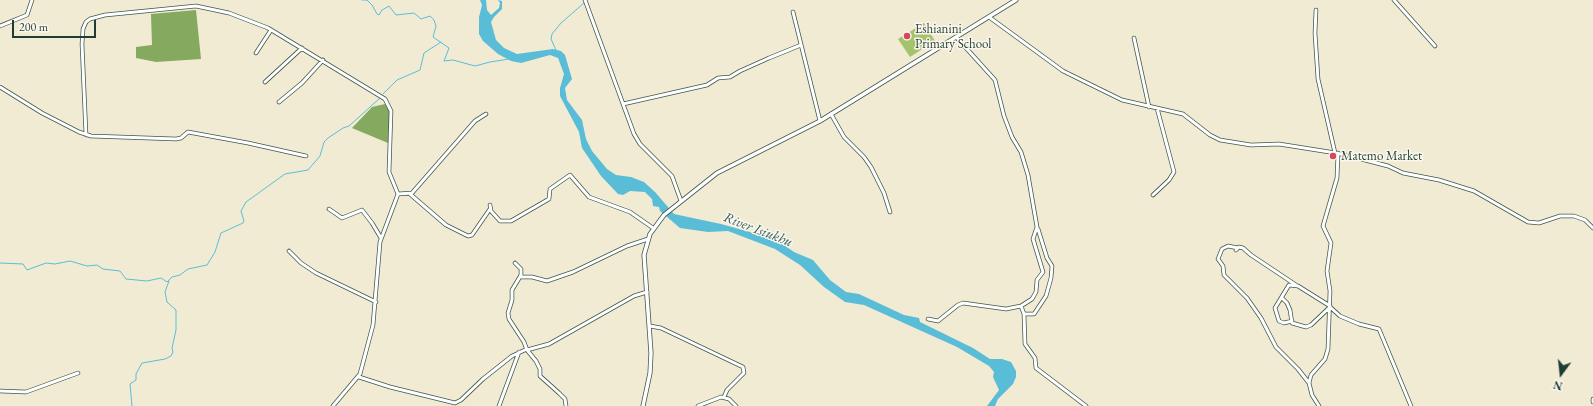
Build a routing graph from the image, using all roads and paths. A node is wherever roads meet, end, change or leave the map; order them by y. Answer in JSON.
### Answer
{"nodes":[{"id":1,"x":32,"y":0,"type":"edge"},
{"id":2,"x":584,"y":0,"type":"edge"},
{"id":3,"x":1016,"y":0,"type":"edge"},
{"id":4,"x":1394,"y":0,"type":"edge"},
{"id":5,"x":1316,"y":10,"type":"dead end"},
{"id":6,"x":793,"y":12,"type":"dead end"},
{"id":7,"x":989,"y":18,"type":"junction"},
{"id":8,"x":0,"y":26,"type":"edge"},
{"id":9,"x":271,"y":30,"type":"junction"},
{"id":10,"x":957,"y":38,"type":"junction"},
{"id":11,"x":1134,"y":38,"type":"dead end"},
{"id":12,"x":801,"y":45,"type":"junction"},
{"id":13,"x":1435,"y":46,"type":"dead end"},
{"id":14,"x":302,"y":48,"type":"junction"},
{"id":15,"x":256,"y":53,"type":"dead end"},
{"id":16,"x":323,"y":60,"type":"junction"},
{"id":17,"x":265,"y":82,"type":"dead end"},
{"id":18,"x":0,"y":87,"type":"edge"},
{"id":19,"x":280,"y":102,"type":"dead end"},
{"id":20,"x":623,"y":104,"type":"junction"},
{"id":21,"x":1149,"y":107,"type":"junction"},
{"id":22,"x":1157,"y":108,"type":"junction"},
{"id":23,"x":486,"y":114,"type":"dead end"},
{"id":24,"x":831,"y":114,"type":"junction"},
{"id":25,"x":820,"y":121,"type":"junction"},
{"id":26,"x":86,"y":135,"type":"junction"},
{"id":27,"x":1337,"y":153,"type":"junction"},
{"id":28,"x":306,"y":156,"type":"dead end"},
{"id":29,"x":398,"y":194,"type":"junction"},
{"id":30,"x":410,"y":194,"type":"junction"},
{"id":31,"x":1153,"y":195,"type":"dead end"},
{"id":32,"x":681,"y":201,"type":"junction"},
{"id":33,"x":490,"y":205,"type":"dead end"},
{"id":34,"x":490,"y":209,"type":"junction"},
{"id":35,"x":329,"y":210,"type":"dead end"},
{"id":36,"x":890,"y":212,"type":"dead end"},
{"id":37,"x":1037,"y":227,"type":"junction"},
{"id":38,"x":653,"y":228,"type":"junction"},
{"id":39,"x":1593,"y":228,"type":"edge"},
{"id":40,"x":381,"y":238,"type":"junction"},
{"id":41,"x":648,"y":239,"type":"junction"},
{"id":42,"x":289,"y":251,"type":"dead end"},
{"id":43,"x":515,"y":263,"type":"dead end"},
{"id":44,"x":521,"y":277,"type":"junction"},
{"id":45,"x":1301,"y":288,"type":"junction"},
{"id":46,"x":647,"y":292,"type":"junction"},
{"id":47,"x":1282,"y":298,"type":"junction"},
{"id":48,"x":376,"y":302,"type":"junction"},
{"id":49,"x":1021,"y":306,"type":"junction"},
{"id":50,"x":1330,"y":306,"type":"junction"},
{"id":51,"x":1024,"y":314,"type":"junction"},
{"id":52,"x":928,"y":318,"type":"dead end"},
{"id":53,"x":1292,"y":321,"type":"junction"},
{"id":54,"x":650,"y":326,"type":"junction"},
{"id":55,"x":527,"y":349,"type":"junction"},
{"id":56,"x":519,"y":352,"type":"junction"},
{"id":57,"x":78,"y":373,"type":"dead end"},
{"id":58,"x":1303,"y":375,"type":"junction"},
{"id":59,"x":1311,"y":375,"type":"junction"},
{"id":60,"x":359,"y":377,"type":"junction"},
{"id":61,"x":1309,"y":383,"type":"junction"},
{"id":62,"x":0,"y":391,"type":"edge"},
{"id":63,"x":724,"y":397,"type":"junction"},
{"id":64,"x":333,"y":406,"type":"edge"},
{"id":65,"x":499,"y":406,"type":"edge"},
{"id":66,"x":566,"y":406,"type":"edge"},
{"id":67,"x":642,"y":406,"type":"edge"},
{"id":68,"x":698,"y":406,"type":"edge"},
{"id":69,"x":736,"y":406,"type":"edge"},
{"id":70,"x":1086,"y":406,"type":"edge"},
{"id":71,"x":1319,"y":406,"type":"edge"},
{"id":72,"x":1412,"y":406,"type":"edge"}],
"edges":[{"from":1,"to":8,"type":"street"},
{"from":2,"to":20,"type":"street"},
{"from":3,"to":7,"type":"street"},
{"from":4,"to":13,"type":"street"},
{"from":5,"to":27,"type":"street"},
{"from":6,"to":12,"type":"street"},
{"from":7,"to":10,"type":"street"},
{"from":7,"to":21,"type":"street"},
{"from":9,"to":14,"type":"street"},
{"from":9,"to":15,"type":"street"},
{"from":9,"to":26,"type":"street"},
{"from":10,"to":24,"type":"street"},
{"from":10,"to":37,"type":"street"},
{"from":11,"to":21,"type":"street"},
{"from":12,"to":20,"type":"street"},
{"from":12,"to":25,"type":"street"},
{"from":14,"to":16,"type":"street"},
{"from":14,"to":17,"type":"street"},
{"from":16,"to":19,"type":"street"},
{"from":16,"to":29,"type":"street"},
{"from":18,"to":26,"type":"street"},
{"from":20,"to":32,"type":"street"},
{"from":21,"to":22,"type":"street"},
{"from":22,"to":27,"type":"street"},
{"from":22,"to":31,"type":"street"},
{"from":23,"to":30,"type":"street"},
{"from":24,"to":25,"type":"street"},
{"from":24,"to":36,"type":"street"},
{"from":25,"to":32,"type":"street"},
{"from":26,"to":28,"type":"street"},
{"from":27,"to":39,"type":"street"},
{"from":27,"to":50,"type":"street"},
{"from":29,"to":30,"type":"street"},
{"from":29,"to":40,"type":"street"},
{"from":30,"to":34,"type":"street"},
{"from":32,"to":38,"type":"street"},
{"from":33,"to":34,"type":"street"},
{"from":34,"to":38,"type":"street"},
{"from":35,"to":40,"type":"street"},
{"from":37,"to":49,"type":"street"},
{"from":37,"to":51,"type":"street"},
{"from":38,"to":41,"type":"street"},
{"from":40,"to":48,"type":"street"},
{"from":41,"to":44,"type":"street"},
{"from":41,"to":46,"type":"street"},
{"from":42,"to":48,"type":"street"},
{"from":43,"to":44,"type":"street"},
{"from":44,"to":55,"type":"street"},
{"from":45,"to":47,"type":"street"},
{"from":45,"to":50,"type":"street"},
{"from":45,"to":58,"type":"street"},
{"from":46,"to":54,"type":"street"},
{"from":46,"to":55,"type":"street"},
{"from":47,"to":53,"type":"street"},
{"from":47,"to":53,"type":"street"},
{"from":48,"to":60,"type":"street"},
{"from":49,"to":51,"type":"street"},
{"from":49,"to":52,"type":"street"},
{"from":50,"to":53,"type":"street"},
{"from":50,"to":59,"type":"street"},
{"from":50,"to":72,"type":"street"},
{"from":51,"to":70,"type":"street"},
{"from":54,"to":63,"type":"street"},
{"from":54,"to":67,"type":"street"},
{"from":55,"to":56,"type":"street"},
{"from":55,"to":66,"type":"street"},
{"from":56,"to":60,"type":"street"},
{"from":56,"to":65,"type":"street"},
{"from":57,"to":62,"type":"street"},
{"from":58,"to":59,"type":"street"},
{"from":58,"to":61,"type":"street"},
{"from":59,"to":61,"type":"street"},
{"from":60,"to":64,"type":"street"},
{"from":61,"to":71,"type":"street"},
{"from":63,"to":68,"type":"street"},
{"from":63,"to":69,"type":"street"}]}
